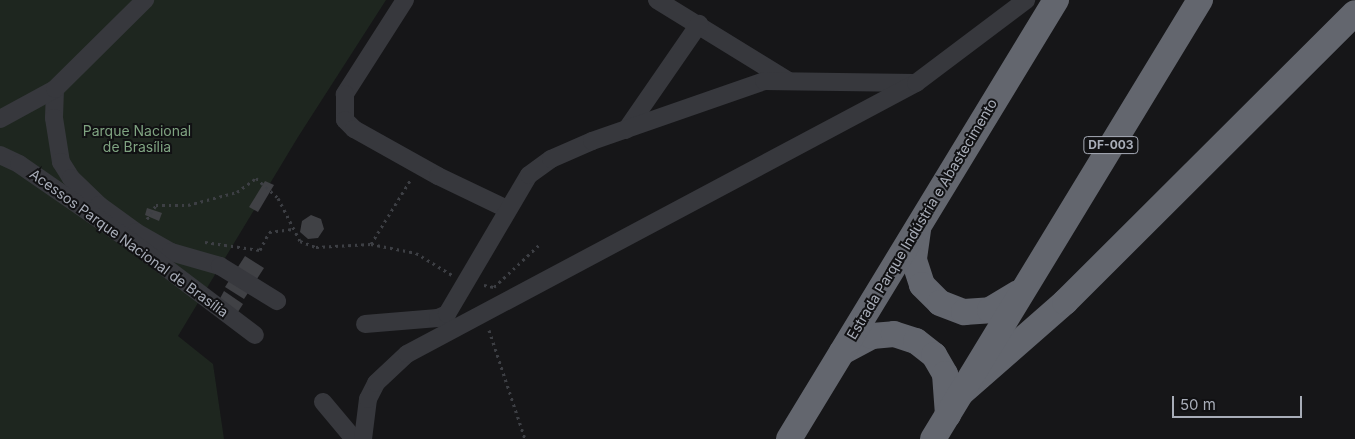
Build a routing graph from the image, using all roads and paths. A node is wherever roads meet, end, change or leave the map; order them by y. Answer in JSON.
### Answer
{"nodes":[{"id":1,"x":145,"y":0,"type":"edge"},
{"id":2,"x":405,"y":0,"type":"edge"},
{"id":3,"x":657,"y":0,"type":"edge"},
{"id":4,"x":1026,"y":0,"type":"edge"},
{"id":5,"x":1056,"y":0,"type":"edge"},
{"id":6,"x":1200,"y":0,"type":"edge"},
{"id":7,"x":1355,"y":13,"type":"edge"},
{"id":8,"x":699,"y":24,"type":"junction"},
{"id":9,"x":787,"y":80,"type":"junction"},
{"id":10,"x":916,"y":83,"type":"junction"},
{"id":11,"x":56,"y":89,"type":"junction"},
{"id":12,"x":0,"y":119,"type":"edge"},
{"id":13,"x":626,"y":130,"type":"junction"},
{"id":14,"x":0,"y":155,"type":"edge"},
{"id":15,"x":419,"y":165,"type":"junction"},
{"id":16,"x":507,"y":209,"type":"junction"},
{"id":17,"x":148,"y":219,"type":"junction"},
{"id":18,"x":155,"y":223,"type":"dead end"},
{"id":19,"x":918,"y":225,"type":"junction"},
{"id":20,"x":293,"y":229,"type":"junction"},
{"id":21,"x":136,"y":232,"type":"junction"},
{"id":22,"x":200,"y":242,"type":"dead end"},
{"id":23,"x":371,"y":244,"type":"junction"},
{"id":24,"x":539,"y":245,"type":"dead end"},
{"id":25,"x":464,"y":283,"type":"junction"},
{"id":26,"x":1021,"y":291,"type":"junction"},
{"id":27,"x":276,"y":301,"type":"dead end"},
{"id":28,"x":484,"y":312,"type":"junction"},
{"id":29,"x":422,"y":319,"type":"junction"},
{"id":30,"x":365,"y":324,"type":"dead end"},
{"id":31,"x":255,"y":335,"type":"dead end"},
{"id":32,"x":422,"y":345,"type":"junction"},
{"id":33,"x":841,"y":353,"type":"junction"},
{"id":34,"x":323,"y":402,"type":"dead end"},
{"id":35,"x":954,"y":404,"type":"junction"},
{"id":36,"x":354,"y":439,"type":"edge"},
{"id":37,"x":363,"y":439,"type":"edge"},
{"id":38,"x":525,"y":439,"type":"edge"},
{"id":39,"x":789,"y":439,"type":"edge"},
{"id":40,"x":933,"y":439,"type":"edge"}],
"edges":[{"from":1,"to":11,"type":"lane"},
{"from":2,"to":15,"type":"lane"},
{"from":3,"to":8,"type":"lane"},
{"from":4,"to":10,"type":"lane"},
{"from":5,"to":19,"type":"highway","name":"Estrada Parque Indústria e Abastecimento"},
{"from":6,"to":26,"type":"highway","number":"DF-003"},
{"from":7,"to":35,"type":"highway"},
{"from":8,"to":9,"type":"lane"},
{"from":8,"to":13,"type":"lane"},
{"from":9,"to":10,"type":"lane"},
{"from":9,"to":13,"type":"lane"},
{"from":10,"to":28,"type":"lane"},
{"from":11,"to":12,"type":"lane"},
{"from":11,"to":21,"type":"lane","name":"Acessos Parque Nacional de Brasília"},
{"from":13,"to":16,"type":"lane"},
{"from":14,"to":31,"type":"lane","name":"Acessos Parque Nacional de Brasília"},
{"from":15,"to":16,"type":"lane"},
{"from":15,"to":23,"type":"path"},
{"from":16,"to":25,"type":"lane"},
{"from":17,"to":18,"type":"path"},
{"from":17,"to":20,"type":"path"},
{"from":17,"to":21,"type":"path"},
{"from":19,"to":26,"type":"highway"},
{"from":19,"to":33,"type":"highway","name":"Estrada Parque Indústria e Abastecimento"},
{"from":20,"to":22,"type":"path"},
{"from":20,"to":23,"type":"path"},
{"from":21,"to":27,"type":"lane","name":"Acessos Parque Nacional de Brasília"},
{"from":23,"to":25,"type":"path"},
{"from":24,"to":25,"type":"path"},
{"from":25,"to":29,"type":"lane"},
{"from":26,"to":35,"type":"highway","number":"DF-003"},
{"from":28,"to":32,"type":"lane"},
{"from":28,"to":38,"type":"path"},
{"from":29,"to":30,"type":"lane"},
{"from":29,"to":32,"type":"lane"},
{"from":32,"to":37,"type":"lane"},
{"from":33,"to":35,"type":"highway"},
{"from":33,"to":39,"type":"highway","name":"Estrada Parque Indústria e Abastecimento"},
{"from":34,"to":36,"type":"lane"},
{"from":35,"to":40,"type":"highway","number":"DF-003"}]}
